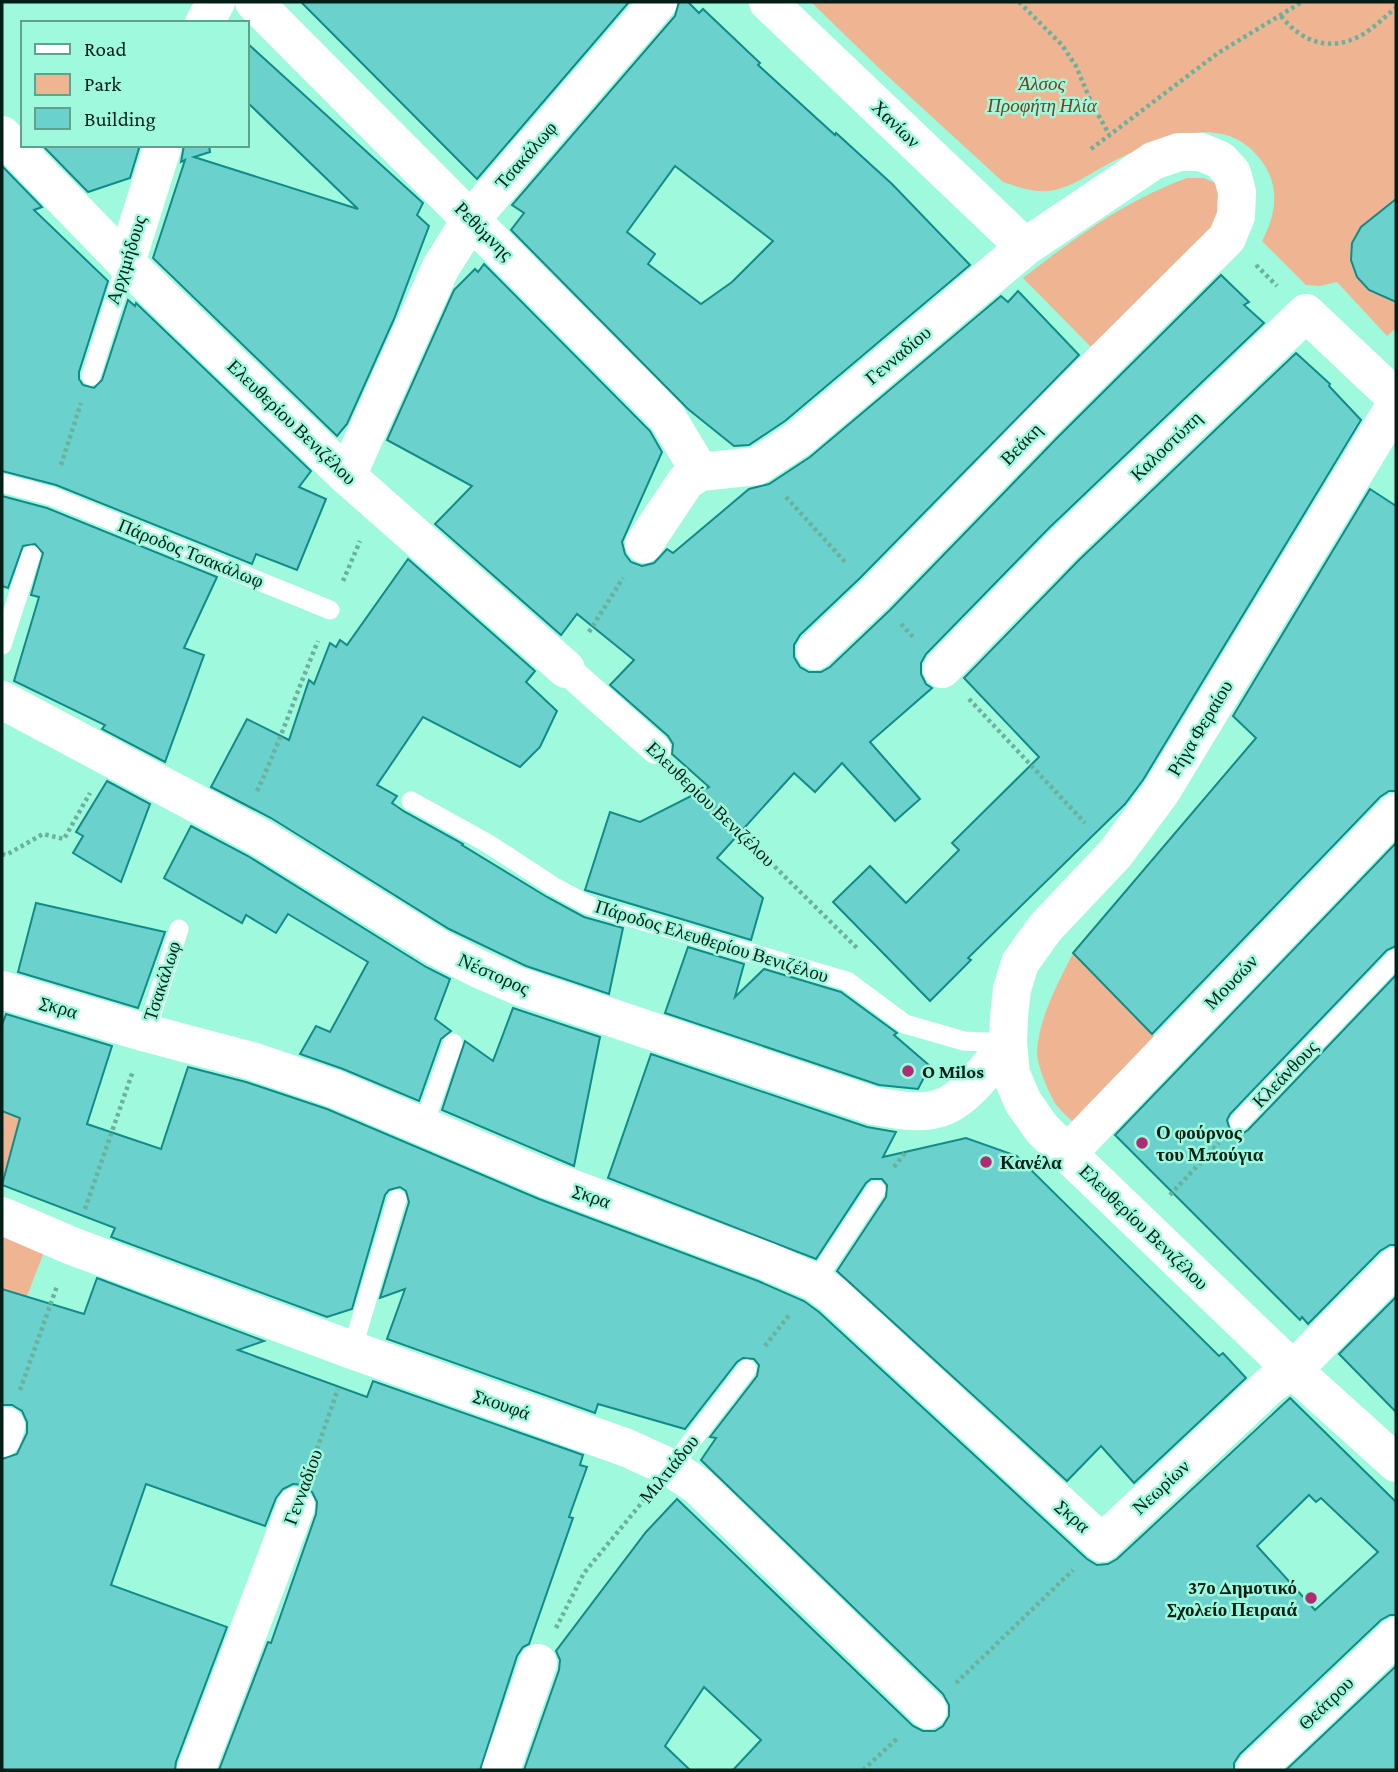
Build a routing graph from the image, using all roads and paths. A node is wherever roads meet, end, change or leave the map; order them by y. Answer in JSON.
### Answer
{"nodes":[{"id":1,"x":216,"y":2,"type":"edge"},
{"id":2,"x":254,"y":2,"type":"edge"},
{"id":3,"x":657,"y":2,"type":"edge"},
{"id":4,"x":768,"y":2,"type":"edge"},
{"id":5,"x":1018,"y":2,"type":"edge"},
{"id":6,"x":1302,"y":2,"type":"edge"},
{"id":7,"x":1396,"y":8,"type":"edge"},
{"id":8,"x":1281,"y":16,"type":"junction"},
{"id":9,"x":205,"y":21,"type":"edge"},
{"id":10,"x":1109,"y":134,"type":"junction"},
{"id":11,"x":2,"y":135,"type":"edge"},
{"id":12,"x":162,"y":147,"type":"edge"},
{"id":13,"x":1084,"y":156,"type":"dead end"},
{"id":14,"x":471,"y":218,"type":"junction"},
{"id":15,"x":1227,"y":239,"type":"junction"},
{"id":16,"x":1025,"y":247,"type":"junction"},
{"id":17,"x":125,"y":263,"type":"junction"},
{"id":18,"x":1306,"y":313,"type":"junction"},
{"id":19,"x":90,"y":376,"type":"dead end"},
{"id":20,"x":1396,"y":398,"type":"edge"},
{"id":21,"x":1396,"y":404,"type":"edge"},
{"id":22,"x":700,"y":472,"type":"junction"},
{"id":23,"x":348,"y":476,"type":"junction"},
{"id":24,"x":2,"y":483,"type":"edge"},
{"id":25,"x":644,"y":544,"type":"joint"},
{"id":26,"x":31,"y":555,"type":"dead end"},
{"id":27,"x":330,"y":610,"type":"dead end"},
{"id":28,"x":2,"y":645,"type":"edge"},
{"id":29,"x":815,"y":651,"type":"dead end"},
{"id":30,"x":566,"y":668,"type":"junction"},
{"id":31,"x":942,"y":669,"type":"dead end"},
{"id":32,"x":2,"y":700,"type":"edge"},
{"id":33,"x":280,"y":741,"type":"dead end"},
{"id":34,"x":656,"y":749,"type":"joint"},
{"id":35,"x":109,"y":757,"type":"junction"},
{"id":36,"x":411,"y":801,"type":"dead end"},
{"id":37,"x":1396,"y":812,"type":"edge"},
{"id":38,"x":240,"y":827,"type":"junction"},
{"id":39,"x":2,"y":854,"type":"edge"},
{"id":40,"x":179,"y":929,"type":"dead end"},
{"id":41,"x":868,"y":958,"type":"dead end"},
{"id":42,"x":1396,"y":958,"type":"edge"},
{"id":43,"x":2,"y":990,"type":"edge"},
{"id":44,"x":146,"y":1033,"type":"junction"},
{"id":45,"x":453,"y":1043,"type":"dead end"},
{"id":46,"x":1008,"y":1043,"type":"junction"},
{"id":47,"x":1239,"y":1122,"type":"joint"},
{"id":48,"x":423,"y":1126,"type":"junction"},
{"id":49,"x":1067,"y":1154,"type":"junction"},
{"id":50,"x":876,"y":1190,"type":"dead end"},
{"id":51,"x":1175,"y":1190,"type":"dead end"},
{"id":52,"x":397,"y":1199,"type":"dead end"},
{"id":53,"x":2,"y":1216,"type":"edge"},
{"id":54,"x":1396,"y":1266,"type":"edge"},
{"id":55,"x":815,"y":1282,"type":"junction"},
{"id":56,"x":352,"y":1350,"type":"junction"},
{"id":57,"x":747,"y":1369,"type":"joint"},
{"id":58,"x":1293,"y":1370,"type":"junction"},
{"id":59,"x":1396,"y":1463,"type":"edge"},
{"id":60,"x":671,"y":1468,"type":"junction"},
{"id":61,"x":296,"y":1506,"type":"joint"},
{"id":62,"x":1102,"y":1542,"type":"junction"},
{"id":63,"x":1396,"y":1636,"type":"edge"},
{"id":64,"x":538,"y":1663,"type":"joint"},
{"id":65,"x":928,"y":1710,"type":"joint"},
{"id":66,"x":196,"y":1770,"type":"edge"},
{"id":67,"x":500,"y":1770,"type":"edge"},
{"id":68,"x":1255,"y":1770,"type":"edge"}],
"edges":[{"from":1,"to":9,"type":"street"},
{"from":2,"to":14,"type":"street","name":"Ρεθύμνης"},
{"from":3,"to":14,"type":"street","name":"Τσακάλωφ"},
{"from":4,"to":16,"type":"street","name":"Χανίων"},
{"from":5,"to":10,"type":"path"},
{"from":6,"to":8,"type":"path"},
{"from":7,"to":8,"type":"path"},
{"from":8,"to":10,"type":"path"},
{"from":10,"to":13,"type":"path"},
{"from":11,"to":17,"type":"street","name":"Ελευθερίου Βενιζέλου"},
{"from":12,"to":17,"type":"street","name":"Αρχιμήδους"},
{"from":14,"to":22,"type":"street","name":"Ρεθύμνης"},
{"from":14,"to":23,"type":"street","name":"Τσακάλωφ"},
{"from":15,"to":16,"type":"street","name":"Γενναδίου"},
{"from":15,"to":18,"type":"path"},
{"from":15,"to":29,"type":"street","name":"Βεάκη"},
{"from":16,"to":22,"type":"street","name":"Γενναδίου"},
{"from":17,"to":19,"type":"lane","name":"Αρχιμήδους"},
{"from":17,"to":23,"type":"street","name":"Ελευθερίου Βενιζέλου"},
{"from":18,"to":20,"type":"street"},
{"from":18,"to":31,"type":"street","name":"Καλοστύπη"},
{"from":21,"to":46,"type":"street","name":"Ρήγα Φεραίου"},
{"from":22,"to":25,"type":"street"},
{"from":23,"to":30,"type":"street","name":"Ελευθερίου Βενιζέλου"},
{"from":24,"to":27,"type":"lane","name":"Πάροδος Τσακάλωφ"},
{"from":25,"to":30,"type":"path"},
{"from":26,"to":28,"type":"lane"},
{"from":30,"to":34,"type":"street","name":"Ελευθερίου Βενιζέλου"},
{"from":32,"to":35,"type":"street","name":"Νέστορος"},
{"from":33,"to":38,"type":"path"},
{"from":34,"to":41,"type":"path","name":"Ελευθερίου Βενιζέλου"},
{"from":35,"to":38,"type":"street","name":"Νέστορος"},
{"from":35,"to":39,"type":"path"},
{"from":36,"to":46,"type":"lane","name":"Πάροδος Ελευθερίου Βενιζέλου"},
{"from":37,"to":49,"type":"street","name":"Μουσών"},
{"from":38,"to":46,"type":"street","name":"Νέστορος"},
{"from":40,"to":44,"type":"lane","name":"Τσακάλωφ"},
{"from":42,"to":47,"type":"lane","name":"Κλεάνθους"},
{"from":43,"to":44,"type":"street","name":"Σκρα"},
{"from":44,"to":48,"type":"street","name":"Σκρα"},
{"from":45,"to":48,"type":"lane"},
{"from":46,"to":49,"type":"street","name":"Ελευθερίου Βενιζέλου"},
{"from":47,"to":51,"type":"path","name":"Κλεάνθους"},
{"from":48,"to":55,"type":"street","name":"Σκρα"},
{"from":49,"to":58,"type":"street","name":"Ελευθερίου Βενιζέλου"},
{"from":50,"to":55,"type":"lane"},
{"from":52,"to":56,"type":"lane"},
{"from":53,"to":56,"type":"street","name":"Σκουφά"},
{"from":54,"to":58,"type":"street","name":"Νεωρίων"},
{"from":55,"to":57,"type":"path"},
{"from":55,"to":62,"type":"street","name":"Σκρα"},
{"from":56,"to":60,"type":"street","name":"Σκουφά"},
{"from":56,"to":61,"type":"path","name":"Γενναδίου"},
{"from":57,"to":60,"type":"lane","name":"Μιλτιάδου"},
{"from":58,"to":59,"type":"street","name":"Ελευθερίου Βενιζέλου"},
{"from":58,"to":62,"type":"street","name":"Νεωρίων"},
{"from":60,"to":64,"type":"path","name":"Μιλτιάδου"},
{"from":60,"to":65,"type":"street","name":"Σκουφά"},
{"from":61,"to":66,"type":"street","name":"Γενναδίου"},
{"from":62,"to":65,"type":"path"},
{"from":63,"to":68,"type":"street","name":"Θεάτρου"},
{"from":64,"to":67,"type":"street"}]}
